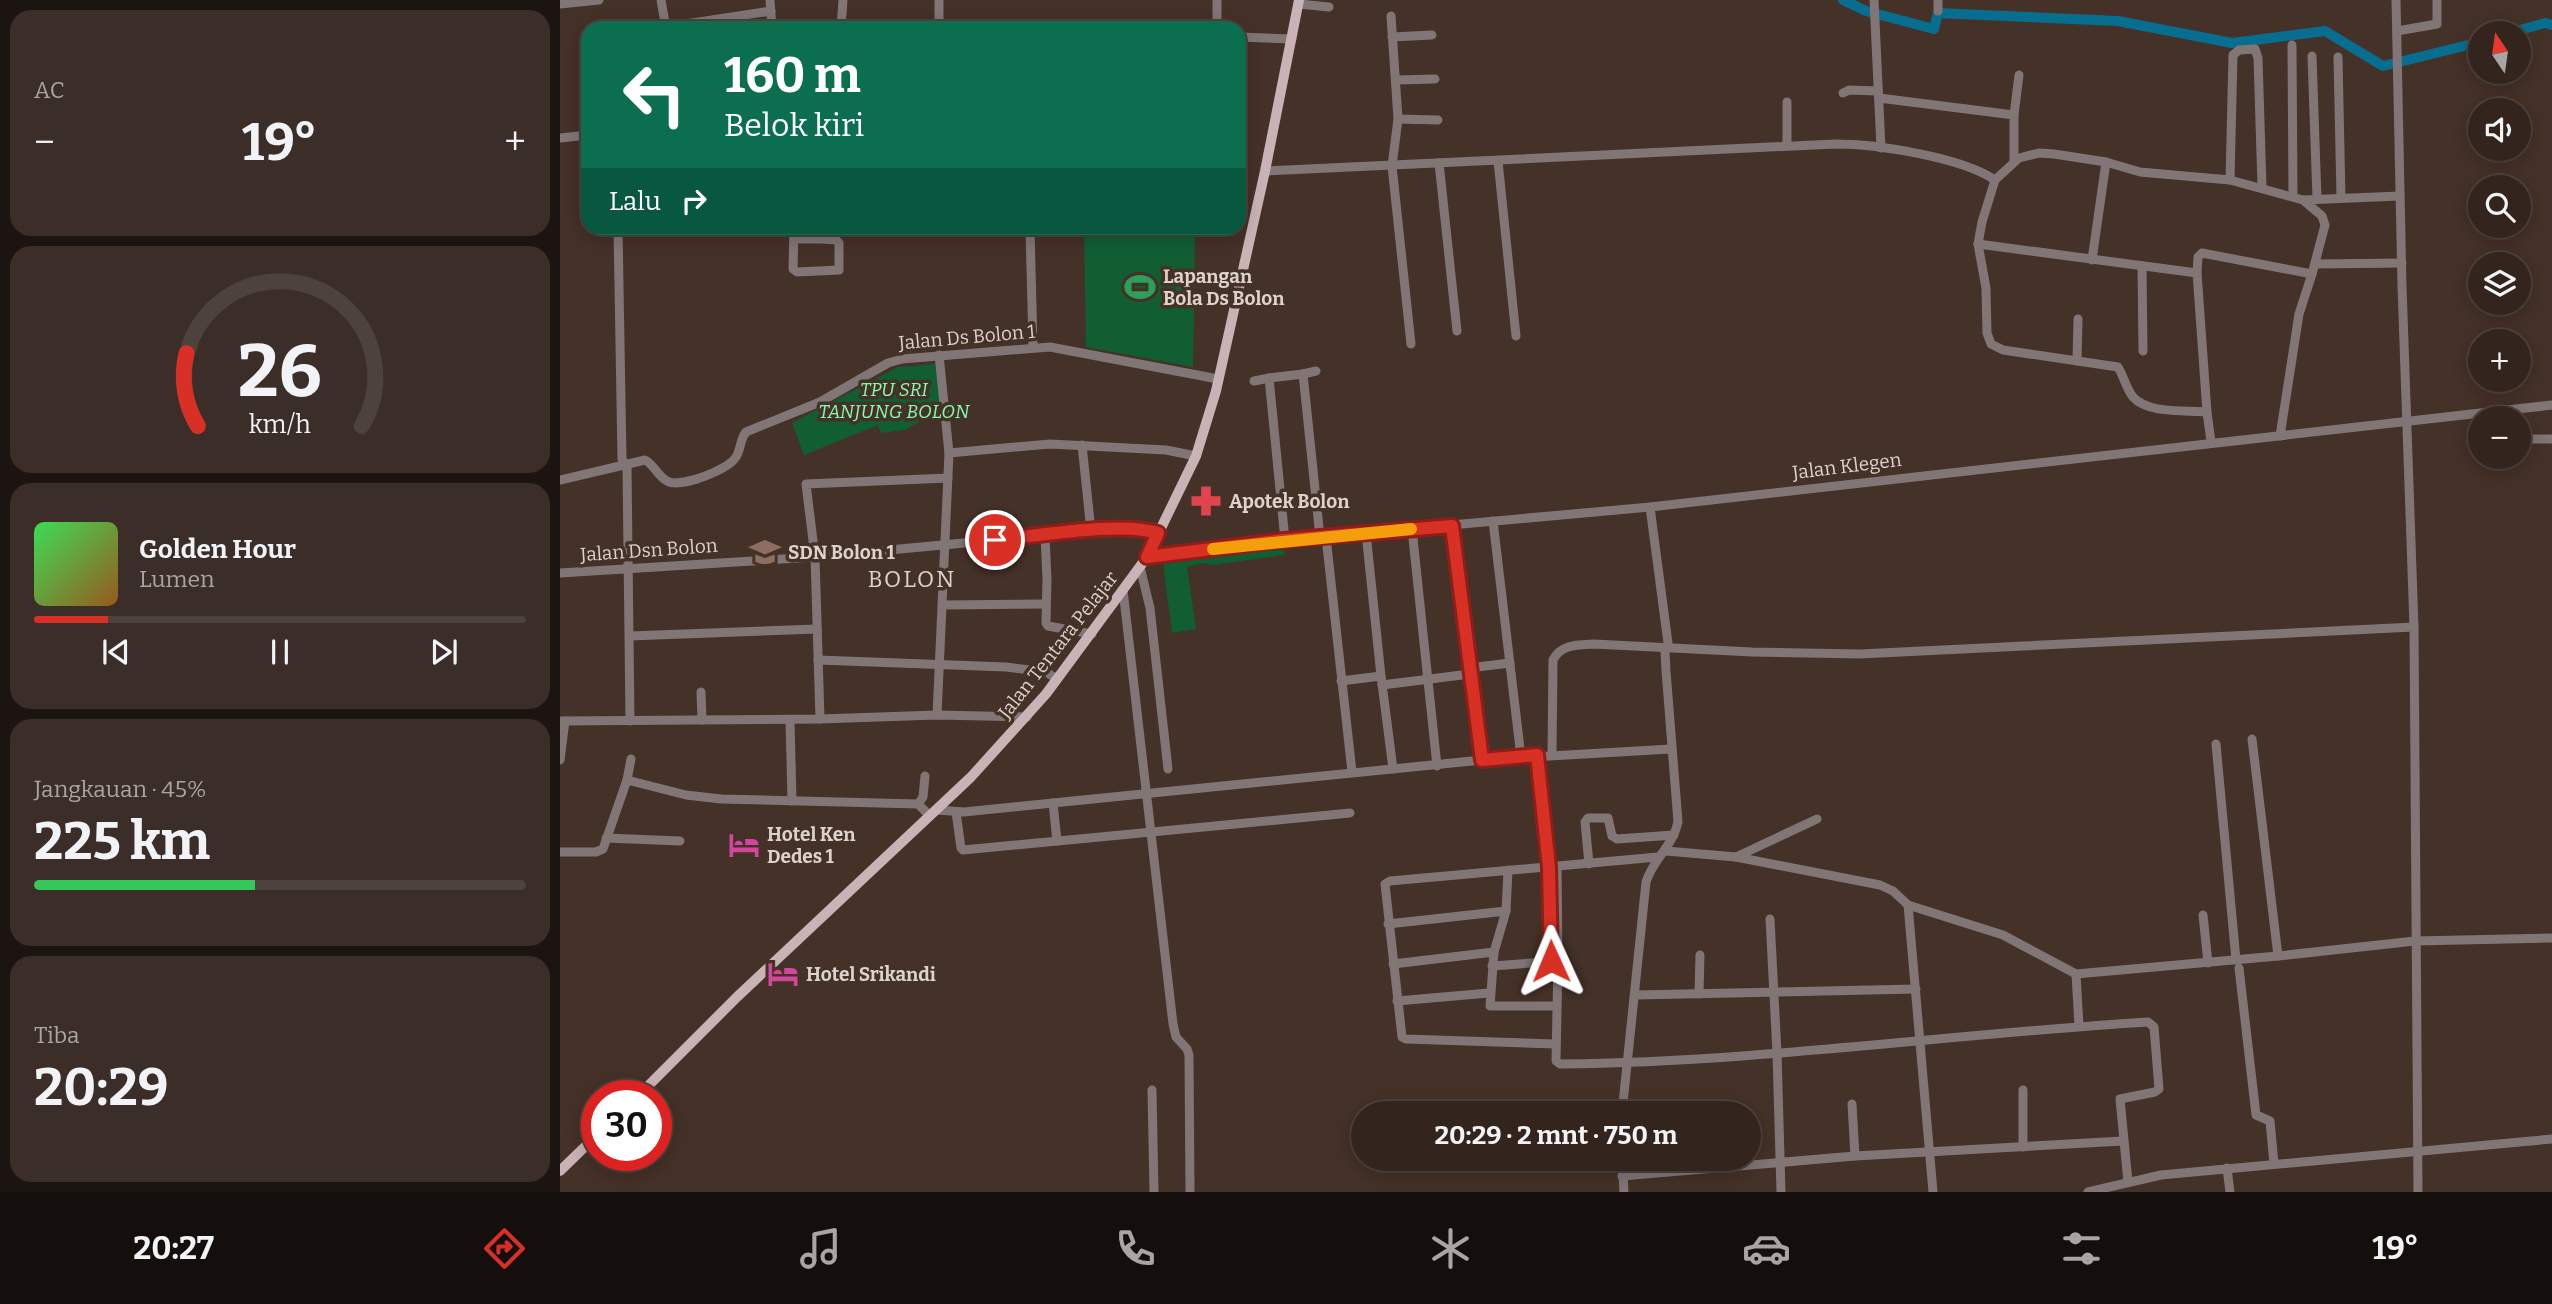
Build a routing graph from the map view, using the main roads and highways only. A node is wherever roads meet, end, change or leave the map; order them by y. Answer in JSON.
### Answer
{"nodes":[{"id":1,"x":1299,"y":2,"type":"edge"},
{"id":2,"x":654,"y":1080,"type":"edge"},
{"id":3,"x":581,"y":1151,"type":"edge"},
{"id":4,"x":560,"y":1171,"type":"edge"}],
"edges":[{"from":1,"to":2,"type":"main road","name":"Jalan Tentara Pelajar"},
{"from":3,"to":4,"type":"main road"}]}
